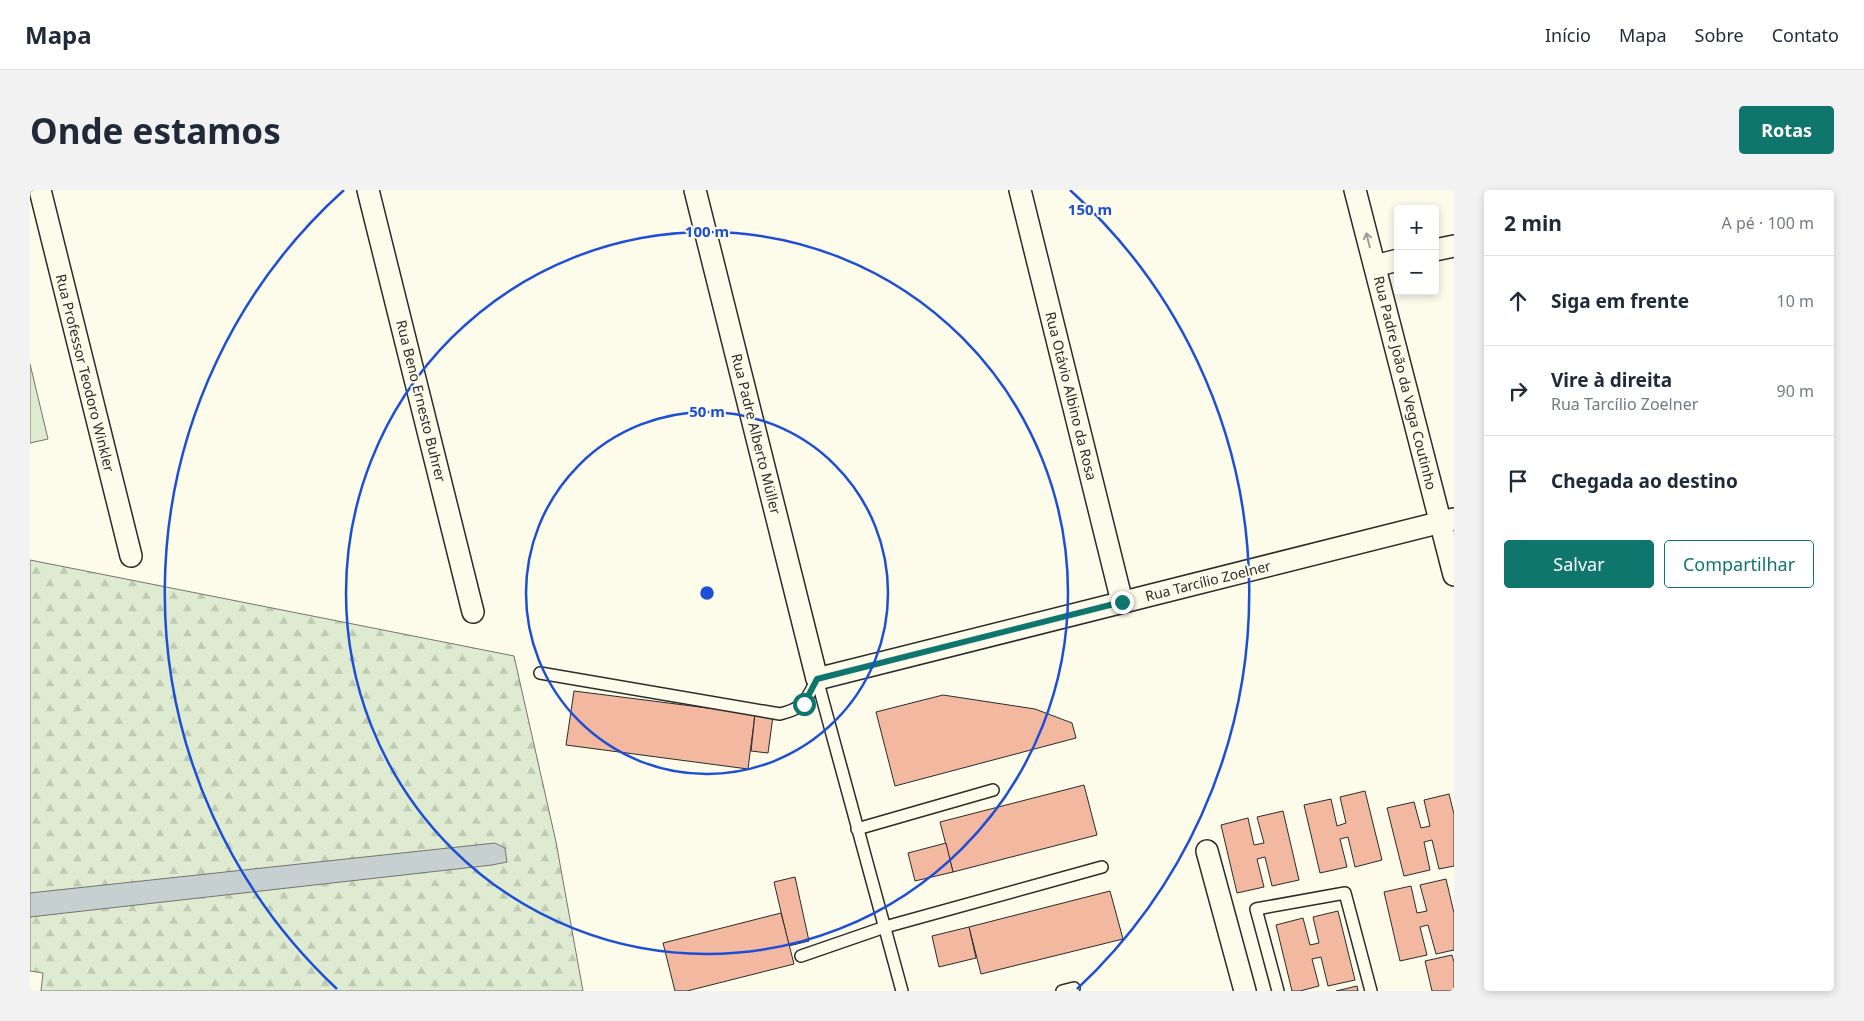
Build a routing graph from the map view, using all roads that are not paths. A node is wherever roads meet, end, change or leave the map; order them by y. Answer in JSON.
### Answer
{"nodes":[{"id":1,"x":40,"y":190,"type":"edge"},
{"id":2,"x":368,"y":190,"type":"edge"},
{"id":3,"x":695,"y":190,"type":"edge"},
{"id":4,"x":1020,"y":190,"type":"edge"},
{"id":5,"x":1355,"y":190,"type":"edge"},
{"id":6,"x":1454,"y":246,"type":"edge"},
{"id":7,"x":1439,"y":249,"type":"edge"},
{"id":8,"x":1394,"y":261,"type":"edge"},
{"id":9,"x":1375,"y":266,"type":"junction"},
{"id":10,"x":1447,"y":521,"type":"edge"},
{"id":11,"x":131,"y":556,"type":"dead end"},
{"id":12,"x":1454,"y":575,"type":"edge"},
{"id":13,"x":1122,"y":602,"type":"junction"},
{"id":14,"x":473,"y":612,"type":"dead end"},
{"id":15,"x":540,"y":673,"type":"dead end"},
{"id":16,"x":817,"y":679,"type":"junction"},
{"id":17,"x":994,"y":790,"type":"dead end"},
{"id":18,"x":857,"y":829,"type":"junction"},
{"id":19,"x":1207,"y":851,"type":"dead end"},
{"id":20,"x":1102,"y":867,"type":"dead end"},
{"id":21,"x":885,"y":927,"type":"junction"},
{"id":22,"x":801,"y":956,"type":"dead end"},
{"id":23,"x":902,"y":991,"type":"edge"},
{"id":24,"x":1245,"y":991,"type":"edge"},
{"id":25,"x":1278,"y":991,"type":"edge"},
{"id":26,"x":1371,"y":991,"type":"edge"}],
"edges":[{"from":1,"to":11,"type":"street","name":"Rua Professor Teodoro Winkler"},
{"from":2,"to":14,"type":"street","name":"Rua Beno Ernesto Buhrer"},
{"from":3,"to":16,"type":"street","name":"Rua Padre Alberto Müller"},
{"from":4,"to":13,"type":"street","name":"Rua Otávio Albino da Rosa"},
{"from":9,"to":5,"type":"street","name":"Rua Padre João da Vega Coutinho","one_way":true},
{"from":6,"to":7,"type":"street"},
{"from":8,"to":9,"type":"street"},
{"from":9,"to":10,"type":"street","name":"Rua Padre João da Vega Coutinho"},
{"from":10,"to":12,"type":"street","name":"Rua Padre João da Vega Coutinho"},
{"from":10,"to":13,"type":"street","name":"Rua Tarcílio Zoelner"},
{"from":13,"to":16,"type":"street","name":"Rua Tarcílio Zoelner"},
{"from":15,"to":16,"type":"lane"},
{"from":16,"to":18,"type":"lane"},
{"from":17,"to":18,"type":"lane"},
{"from":18,"to":21,"type":"lane"},
{"from":19,"to":24,"type":"street"},
{"from":20,"to":21,"type":"lane"},
{"from":21,"to":22,"type":"lane"},
{"from":21,"to":23,"type":"lane"},
{"from":25,"to":26,"type":"lane"}]}
